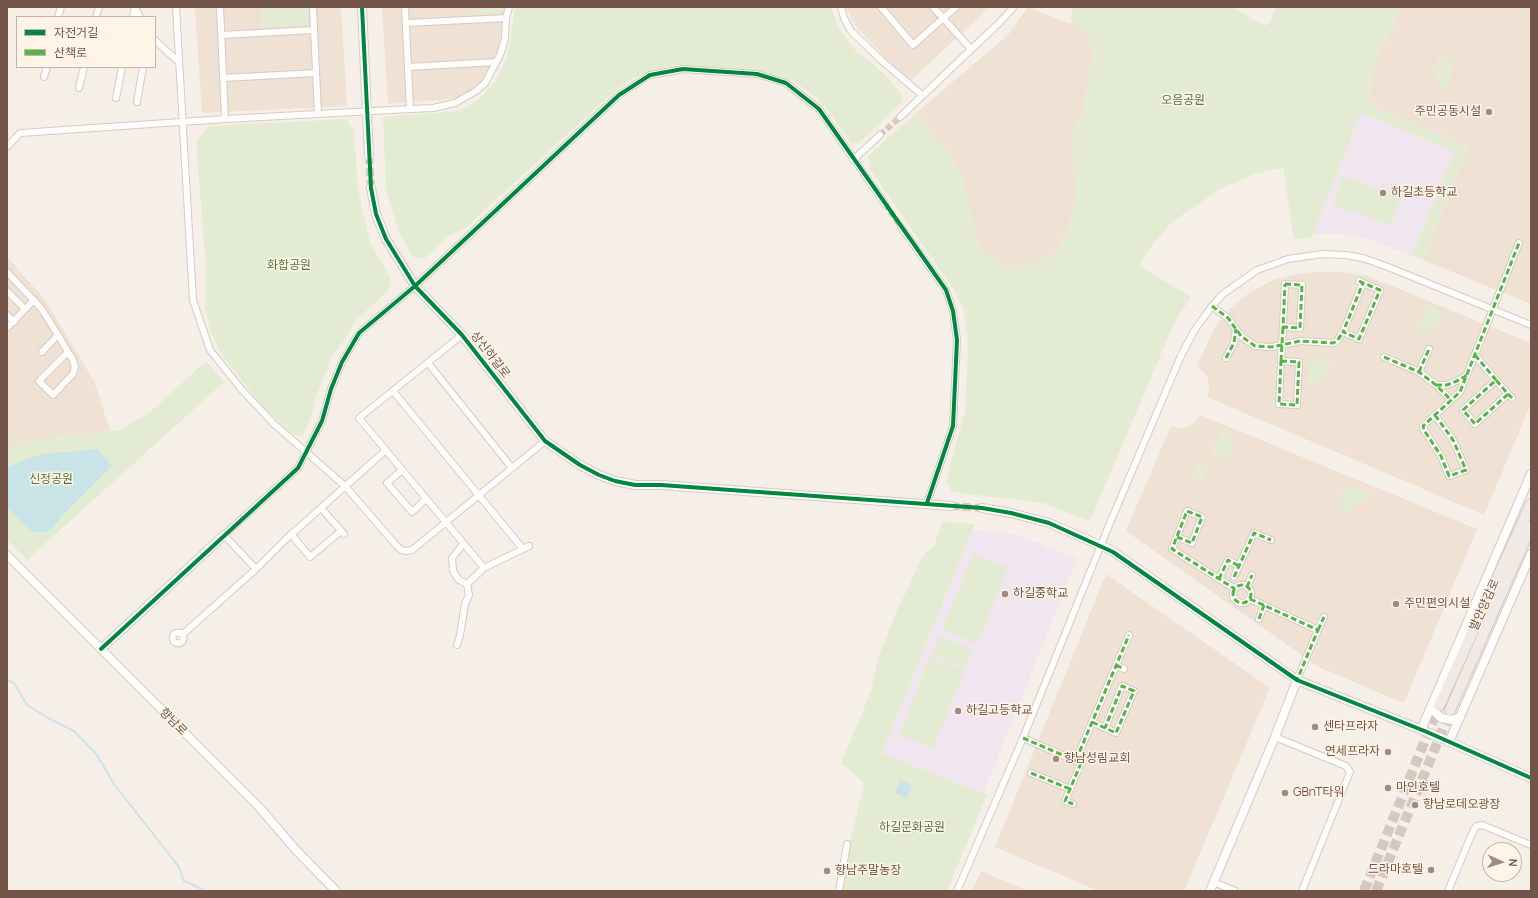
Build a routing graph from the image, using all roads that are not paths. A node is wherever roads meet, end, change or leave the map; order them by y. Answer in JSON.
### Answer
{"nodes":[{"id":1,"x":176,"y":7,"type":"edge"},
{"id":2,"x":220,"y":7,"type":"edge"},
{"id":3,"x":313,"y":7,"type":"edge"},
{"id":4,"x":362,"y":7,"type":"edge"},
{"id":5,"x":405,"y":7,"type":"edge"},
{"id":6,"x":509,"y":7,"type":"edge"},
{"id":7,"x":841,"y":7,"type":"edge"},
{"id":8,"x":881,"y":7,"type":"edge"},
{"id":9,"x":933,"y":7,"type":"edge"},
{"id":10,"x":956,"y":7,"type":"edge"},
{"id":11,"x":1014,"y":7,"type":"edge"},
{"id":12,"x":132,"y":16,"type":"edge"},
{"id":13,"x":140,"y":16,"type":"edge"},
{"id":14,"x":506,"y":18,"type":"junction"},
{"id":15,"x":944,"y":18,"type":"junction"},
{"id":16,"x":406,"y":23,"type":"junction"},
{"id":17,"x":314,"y":30,"type":"junction"},
{"id":18,"x":221,"y":35,"type":"junction"},
{"id":19,"x":156,"y":41,"type":"edge"},
{"id":20,"x":971,"y":49,"type":"junction"},
{"id":21,"x":179,"y":62,"type":"junction"},
{"id":22,"x":496,"y":62,"type":"junction"},
{"id":23,"x":408,"y":67,"type":"junction"},
{"id":24,"x":47,"y":68,"type":"edge"},
{"id":25,"x":84,"y":68,"type":"edge"},
{"id":26,"x":122,"y":68,"type":"edge"},
{"id":27,"x":143,"y":68,"type":"edge"},
{"id":28,"x":316,"y":73,"type":"junction"},
{"id":29,"x":44,"y":77,"type":"dead end"},
{"id":30,"x":223,"y":78,"type":"junction"},
{"id":31,"x":79,"y":88,"type":"dead end"},
{"id":32,"x":922,"y":95,"type":"junction"},
{"id":33,"x":116,"y":98,"type":"dead end"},
{"id":34,"x":137,"y":102,"type":"dead end"},
{"id":35,"x":410,"y":109,"type":"junction"},
{"id":36,"x":367,"y":112,"type":"junction"},
{"id":37,"x":318,"y":114,"type":"junction"},
{"id":38,"x":900,"y":117,"type":"tunnel mouth"},
{"id":39,"x":225,"y":119,"type":"junction"},
{"id":40,"x":182,"y":121,"type":"junction"},
{"id":41,"x":880,"y":135,"type":"tunnel mouth"},
{"id":42,"x":7,"y":147,"type":"edge"},
{"id":43,"x":369,"y":156,"type":"tunnel mouth"},
{"id":44,"x":853,"y":160,"type":"junction"},
{"id":45,"x":371,"y":188,"type":"tunnel mouth"},
{"id":46,"x":885,"y":204,"type":"tunnel mouth"},
{"id":47,"x":901,"y":227,"type":"tunnel mouth"},
{"id":48,"x":1519,"y":243,"type":"dead end"},
{"id":49,"x":7,"y":272,"type":"edge"},
{"id":50,"x":415,"y":286,"type":"junction"},
{"id":51,"x":7,"y":291,"type":"edge"},
{"id":52,"x":34,"y":300,"type":"junction"},
{"id":53,"x":1212,"y":306,"type":"junction"},
{"id":54,"x":25,"y":309,"type":"junction"},
{"id":55,"x":1491,"y":309,"type":"junction"},
{"id":56,"x":7,"y":315,"type":"edge"},
{"id":57,"x":14,"y":322,"type":"junction"},
{"id":58,"x":1531,"y":325,"type":"edge"},
{"id":59,"x":1283,"y":327,"type":"junction"},
{"id":60,"x":7,"y":328,"type":"edge"},
{"id":61,"x":1236,"y":329,"type":"junction"},
{"id":62,"x":1342,"y":332,"type":"junction"},
{"id":63,"x":58,"y":335,"type":"junction"},
{"id":64,"x":462,"y":335,"type":"junction"},
{"id":65,"x":1282,"y":344,"type":"junction"},
{"id":66,"x":1429,"y":349,"type":"dead end"},
{"id":67,"x":42,"y":352,"type":"dead end"},
{"id":68,"x":68,"y":352,"type":"junction"},
{"id":69,"x":1475,"y":355,"type":"junction"},
{"id":70,"x":1384,"y":357,"type":"dead end"},
{"id":71,"x":1226,"y":358,"type":"dead end"},
{"id":72,"x":1281,"y":361,"type":"junction"},
{"id":73,"x":428,"y":363,"type":"junction"},
{"id":74,"x":1419,"y":372,"type":"junction"},
{"id":75,"x":1467,"y":375,"type":"junction"},
{"id":76,"x":1496,"y":380,"type":"junction"},
{"id":77,"x":1436,"y":385,"type":"junction"},
{"id":78,"x":393,"y":391,"type":"junction"},
{"id":79,"x":1452,"y":400,"type":"junction"},
{"id":80,"x":1435,"y":415,"type":"junction"},
{"id":81,"x":545,"y":441,"type":"junction"},
{"id":82,"x":386,"y":450,"type":"junction"},
{"id":83,"x":307,"y":452,"type":"junction"},
{"id":84,"x":512,"y":468,"type":"junction"},
{"id":85,"x":402,"y":470,"type":"junction"},
{"id":86,"x":1466,"y":470,"type":"junction"},
{"id":87,"x":1531,"y":474,"type":"edge"},
{"id":88,"x":1469,"y":476,"type":"dead end"},
{"id":89,"x":345,"y":486,"type":"junction"},
{"id":90,"x":479,"y":495,"type":"junction"},
{"id":91,"x":426,"y":499,"type":"junction"},
{"id":92,"x":927,"y":504,"type":"junction"},
{"id":93,"x":1531,"y":504,"type":"edge"},
{"id":94,"x":951,"y":506,"type":"tunnel mouth"},
{"id":95,"x":321,"y":508,"type":"junction"},
{"id":96,"x":982,"y":508,"type":"tunnel mouth"},
{"id":97,"x":446,"y":522,"type":"junction"},
{"id":98,"x":1531,"y":526,"type":"edge"},
{"id":99,"x":291,"y":534,"type":"junction"},
{"id":100,"x":224,"y":535,"type":"junction"},
{"id":101,"x":1177,"y":537,"type":"junction"},
{"id":102,"x":1271,"y":540,"type":"dead end"},
{"id":103,"x":463,"y":544,"type":"junction"},
{"id":104,"x":529,"y":546,"type":"dead end"},
{"id":105,"x":1101,"y":546,"type":"junction"},
{"id":106,"x":523,"y":549,"type":"junction"},
{"id":107,"x":1531,"y":554,"type":"edge"},
{"id":108,"x":7,"y":555,"type":"edge"},
{"id":109,"x":1239,"y":566,"type":"junction"},
{"id":110,"x":484,"y":568,"type":"junction"},
{"id":111,"x":256,"y":570,"type":"junction"},
{"id":112,"x":1252,"y":575,"type":"dead end"},
{"id":113,"x":1234,"y":577,"type":"dead end"},
{"id":114,"x":1219,"y":579,"type":"junction"},
{"id":115,"x":467,"y":584,"type":"junction"},
{"id":116,"x":1247,"y":586,"type":"junction"},
{"id":117,"x":1235,"y":589,"type":"junction"},
{"id":118,"x":1250,"y":599,"type":"junction"},
{"id":119,"x":1264,"y":605,"type":"junction"},
{"id":120,"x":1324,"y":616,"type":"dead end"},
{"id":121,"x":1259,"y":619,"type":"dead end"},
{"id":122,"x":1318,"y":630,"type":"junction"},
{"id":123,"x":182,"y":635,"type":"dead end"},
{"id":124,"x":1129,"y":635,"type":"dead end"},
{"id":125,"x":457,"y":645,"type":"dead end"},
{"id":126,"x":101,"y":650,"type":"junction"},
{"id":127,"x":1116,"y":665,"type":"junction"},
{"id":128,"x":1124,"y":669,"type":"dead end"},
{"id":129,"x":1297,"y":680,"type":"junction"},
{"id":130,"x":1435,"y":705,"type":"junction"},
{"id":131,"x":1450,"y":710,"type":"tunnel mouth"},
{"id":132,"x":1460,"y":717,"type":"junction"},
{"id":133,"x":1092,"y":722,"type":"junction"},
{"id":134,"x":1105,"y":728,"type":"junction"},
{"id":135,"x":1421,"y":730,"type":"junction"},
{"id":136,"x":1275,"y":736,"type":"junction"},
{"id":137,"x":1024,"y":738,"type":"junction"},
{"id":138,"x":1449,"y":742,"type":"junction"},
{"id":139,"x":1076,"y":760,"type":"junction"},
{"id":140,"x":1031,"y":773,"type":"dead end"},
{"id":141,"x":1531,"y":778,"type":"edge"},
{"id":142,"x":1070,"y":789,"type":"junction"},
{"id":143,"x":1073,"y":804,"type":"dead end"},
{"id":144,"x":847,"y":844,"type":"dead end"},
{"id":145,"x":1531,"y":845,"type":"edge"},
{"id":146,"x":1214,"y":882,"type":"junction"},
{"id":147,"x":336,"y":891,"type":"edge"},
{"id":148,"x":839,"y":891,"type":"edge"},
{"id":149,"x":958,"y":891,"type":"edge"},
{"id":150,"x":1210,"y":891,"type":"edge"},
{"id":151,"x":1235,"y":891,"type":"edge"},
{"id":152,"x":1302,"y":891,"type":"edge"},
{"id":153,"x":1448,"y":891,"type":"edge"}],
"edges":[{"from":1,"to":21,"type":"street"},
{"from":2,"to":18,"type":"street"},
{"from":3,"to":17,"type":"street"},
{"from":4,"to":36,"type":"street"},
{"from":5,"to":16,"type":"street"},
{"from":6,"to":14,"type":"street"},
{"from":7,"to":32,"type":"street"},
{"from":8,"to":15,"type":"street"},
{"from":9,"to":15,"type":"street"},
{"from":10,"to":15,"type":"street"},
{"from":11,"to":20,"type":"street"},
{"from":12,"to":13,"type":"street"},
{"from":14,"to":16,"type":"street"},
{"from":14,"to":22,"type":"street"},
{"from":15,"to":20,"type":"street"},
{"from":16,"to":23,"type":"street"},
{"from":17,"to":18,"type":"street"},
{"from":17,"to":28,"type":"street"},
{"from":18,"to":30,"type":"street"},
{"from":19,"to":21,"type":"street"},
{"from":20,"to":32,"type":"street"},
{"from":21,"to":40,"type":"street"},
{"from":22,"to":23,"type":"street"},
{"from":22,"to":35,"type":"street"},
{"from":23,"to":35,"type":"street"},
{"from":24,"to":29,"type":"street"},
{"from":25,"to":31,"type":"street"},
{"from":26,"to":33,"type":"street"},
{"from":27,"to":34,"type":"street"},
{"from":28,"to":30,"type":"street"},
{"from":28,"to":37,"type":"street"},
{"from":30,"to":39,"type":"street"},
{"from":32,"to":38,"type":"street"},
{"from":35,"to":36,"type":"street"},
{"from":36,"to":37,"type":"street"},
{"from":36,"to":43,"type":"street"},
{"from":37,"to":39,"type":"street"},
{"from":39,"to":40,"type":"street"},
{"from":40,"to":42,"type":"street"},
{"from":40,"to":83,"type":"street"},
{"from":41,"to":44,"type":"street"},
{"from":44,"to":46,"type":"street"},
{"from":44,"to":50,"type":"street"},
{"from":45,"to":50,"type":"street","name":"상신하길로"},
{"from":47,"to":92,"type":"street"},
{"from":48,"to":55,"type":"street"},
{"from":49,"to":52,"type":"street"},
{"from":50,"to":64,"type":"street","name":"상신하길로"},
{"from":50,"to":83,"type":"street"},
{"from":51,"to":54,"type":"street"},
{"from":52,"to":54,"type":"street"},
{"from":52,"to":63,"type":"street"},
{"from":53,"to":55,"type":"street"},
{"from":53,"to":61,"type":"street"},
{"from":53,"to":105,"type":"street"},
{"from":54,"to":57,"type":"street"},
{"from":55,"to":58,"type":"street"},
{"from":55,"to":69,"type":"street"},
{"from":56,"to":57,"type":"street"},
{"from":57,"to":60,"type":"street"},
{"from":59,"to":59,"type":"street"},
{"from":59,"to":65,"type":"street"},
{"from":61,"to":65,"type":"street"},
{"from":61,"to":71,"type":"street"},
{"from":62,"to":62,"type":"street"},
{"from":62,"to":65,"type":"street"},
{"from":63,"to":67,"type":"street"},
{"from":63,"to":68,"type":"street"},
{"from":64,"to":73,"type":"street"},
{"from":64,"to":81,"type":"street","name":"상신하길로"},
{"from":65,"to":72,"type":"street"},
{"from":66,"to":74,"type":"street"},
{"from":68,"to":68,"type":"street"},
{"from":69,"to":75,"type":"street"},
{"from":69,"to":76,"type":"street"},
{"from":70,"to":74,"type":"street"},
{"from":72,"to":72,"type":"street"},
{"from":73,"to":78,"type":"street"},
{"from":73,"to":84,"type":"street"},
{"from":74,"to":77,"type":"street"},
{"from":75,"to":77,"type":"street"},
{"from":75,"to":79,"type":"street"},
{"from":76,"to":76,"type":"street"},
{"from":77,"to":79,"type":"street"},
{"from":78,"to":82,"type":"street"},
{"from":78,"to":90,"type":"street"},
{"from":79,"to":80,"type":"street"},
{"from":80,"to":86,"type":"street"},
{"from":80,"to":86,"type":"street"},
{"from":81,"to":84,"type":"street"},
{"from":81,"to":92,"type":"street","name":"상신하길로"},
{"from":82,"to":85,"type":"street"},
{"from":82,"to":89,"type":"street"},
{"from":83,"to":89,"type":"street"},
{"from":83,"to":100,"type":"street"},
{"from":84,"to":90,"type":"street"},
{"from":85,"to":91,"type":"street"},
{"from":85,"to":91,"type":"street"},
{"from":86,"to":88,"type":"street"},
{"from":87,"to":130,"type":"street"},
{"from":89,"to":95,"type":"street"},
{"from":89,"to":97,"type":"street"},
{"from":90,"to":97,"type":"street"},
{"from":90,"to":106,"type":"street"},
{"from":91,"to":97,"type":"street"},
{"from":92,"to":94,"type":"street","name":"상신하길로"},
{"from":93,"to":130,"type":"highway","name":"발안양감로"},
{"from":95,"to":99,"type":"street"},
{"from":95,"to":99,"type":"street"},
{"from":96,"to":105,"type":"street"},
{"from":97,"to":103,"type":"street"},
{"from":98,"to":131,"type":"highway","name":"발안양감로"},
{"from":99,"to":111,"type":"street"},
{"from":100,"to":111,"type":"street"},
{"from":100,"to":126,"type":"street"},
{"from":101,"to":101,"type":"street"},
{"from":101,"to":114,"type":"street"},
{"from":102,"to":109,"type":"street"},
{"from":103,"to":110,"type":"street"},
{"from":103,"to":115,"type":"street"},
{"from":104,"to":106,"type":"street"},
{"from":105,"to":129,"type":"street"},
{"from":105,"to":137,"type":"street"},
{"from":106,"to":110,"type":"street"},
{"from":107,"to":132,"type":"street"},
{"from":108,"to":126,"type":"street","name":"향남로"},
{"from":109,"to":113,"type":"street"},
{"from":109,"to":114,"type":"street"},
{"from":110,"to":115,"type":"street"},
{"from":111,"to":123,"type":"street"},
{"from":112,"to":116,"type":"street"},
{"from":114,"to":117,"type":"street"},
{"from":115,"to":125,"type":"street"},
{"from":116,"to":117,"type":"street"},
{"from":116,"to":118,"type":"street"},
{"from":117,"to":118,"type":"street"},
{"from":118,"to":119,"type":"street"},
{"from":119,"to":121,"type":"street"},
{"from":119,"to":122,"type":"street"},
{"from":120,"to":122,"type":"street"},
{"from":122,"to":129,"type":"street"},
{"from":124,"to":127,"type":"street"},
{"from":126,"to":147,"type":"street","name":"향남로"},
{"from":127,"to":128,"type":"street"},
{"from":127,"to":133,"type":"street"},
{"from":129,"to":135,"type":"street"},
{"from":129,"to":136,"type":"street"},
{"from":130,"to":132,"type":"street"},
{"from":130,"to":135,"type":"street"},
{"from":132,"to":138,"type":"street"},
{"from":133,"to":134,"type":"street"},
{"from":133,"to":139,"type":"street"},
{"from":134,"to":134,"type":"street"},
{"from":135,"to":138,"type":"street"},
{"from":136,"to":146,"type":"street"},
{"from":136,"to":152,"type":"street"},
{"from":137,"to":139,"type":"street"},
{"from":137,"to":149,"type":"street"},
{"from":138,"to":141,"type":"street"},
{"from":139,"to":142,"type":"street"},
{"from":140,"to":142,"type":"street"},
{"from":142,"to":143,"type":"street"},
{"from":144,"to":148,"type":"street"},
{"from":145,"to":153,"type":"street"},
{"from":146,"to":150,"type":"street"},
{"from":146,"to":151,"type":"street"}]}
